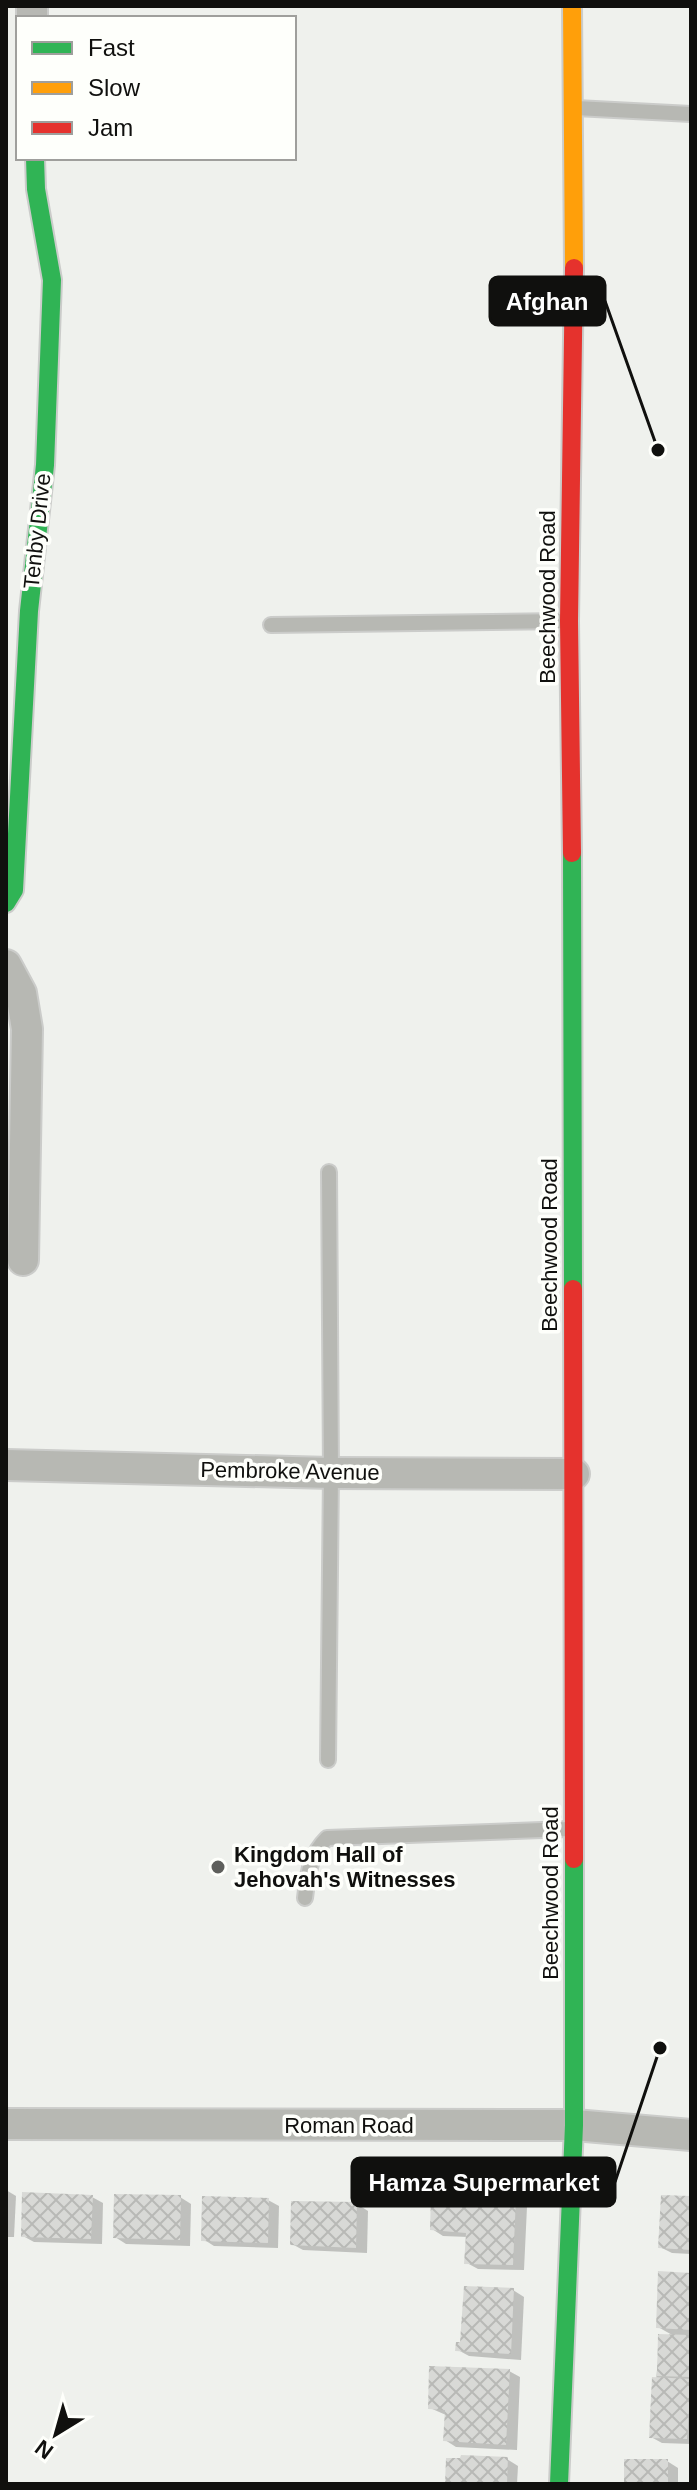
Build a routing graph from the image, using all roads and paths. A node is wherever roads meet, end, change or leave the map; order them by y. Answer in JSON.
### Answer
{"nodes":[{"id":1,"x":572,"y":6,"type":"edge"},
{"id":2,"x":572,"y":107,"type":"junction"},
{"id":3,"x":691,"y":114,"type":"edge"},
{"id":4,"x":35,"y":160,"type":"edge"},
{"id":5,"x":569,"y":621,"type":"junction"},
{"id":6,"x":271,"y":625,"type":"dead end"},
{"id":7,"x":6,"y":903,"type":"edge"},
{"id":8,"x":6,"y":965,"type":"edge"},
{"id":9,"x":329,"y":1172,"type":"dead end"},
{"id":10,"x":23,"y":1260,"type":"dead end"},
{"id":11,"x":6,"y":1465,"type":"edge"},
{"id":12,"x":331,"y":1473,"type":"junction"},
{"id":13,"x":574,"y":1474,"type":"junction"},
{"id":14,"x":328,"y":1760,"type":"dead end"},
{"id":15,"x":574,"y":1828,"type":"junction"},
{"id":16,"x":305,"y":1898,"type":"dead end"},
{"id":17,"x":6,"y":2124,"type":"edge"},
{"id":18,"x":574,"y":2125,"type":"junction"},
{"id":19,"x":691,"y":2135,"type":"edge"},
{"id":20,"x":559,"y":2484,"type":"edge"}],
"edges":[{"from":1,"to":2,"type":"street","name":"Beechwood Road"},
{"from":2,"to":3,"type":"lane"},
{"from":2,"to":5,"type":"street","name":"Beechwood Road"},
{"from":4,"to":7,"type":"street","name":"Tenby Drive"},
{"from":5,"to":6,"type":"lane"},
{"from":5,"to":13,"type":"street","name":"Beechwood Road"},
{"from":8,"to":10,"type":"street"},
{"from":9,"to":12,"type":"lane"},
{"from":11,"to":12,"type":"street","name":"Pembroke Avenue"},
{"from":12,"to":13,"type":"street","name":"Pembroke Avenue"},
{"from":12,"to":14,"type":"lane"},
{"from":13,"to":15,"type":"street","name":"Beechwood Road"},
{"from":15,"to":16,"type":"lane"},
{"from":15,"to":18,"type":"street","name":"Beechwood Road"},
{"from":17,"to":18,"type":"street","name":"Roman Road"},
{"from":18,"to":19,"type":"street","name":"Roman Road"},
{"from":18,"to":20,"type":"street","name":"Beechwood Road"}]}
